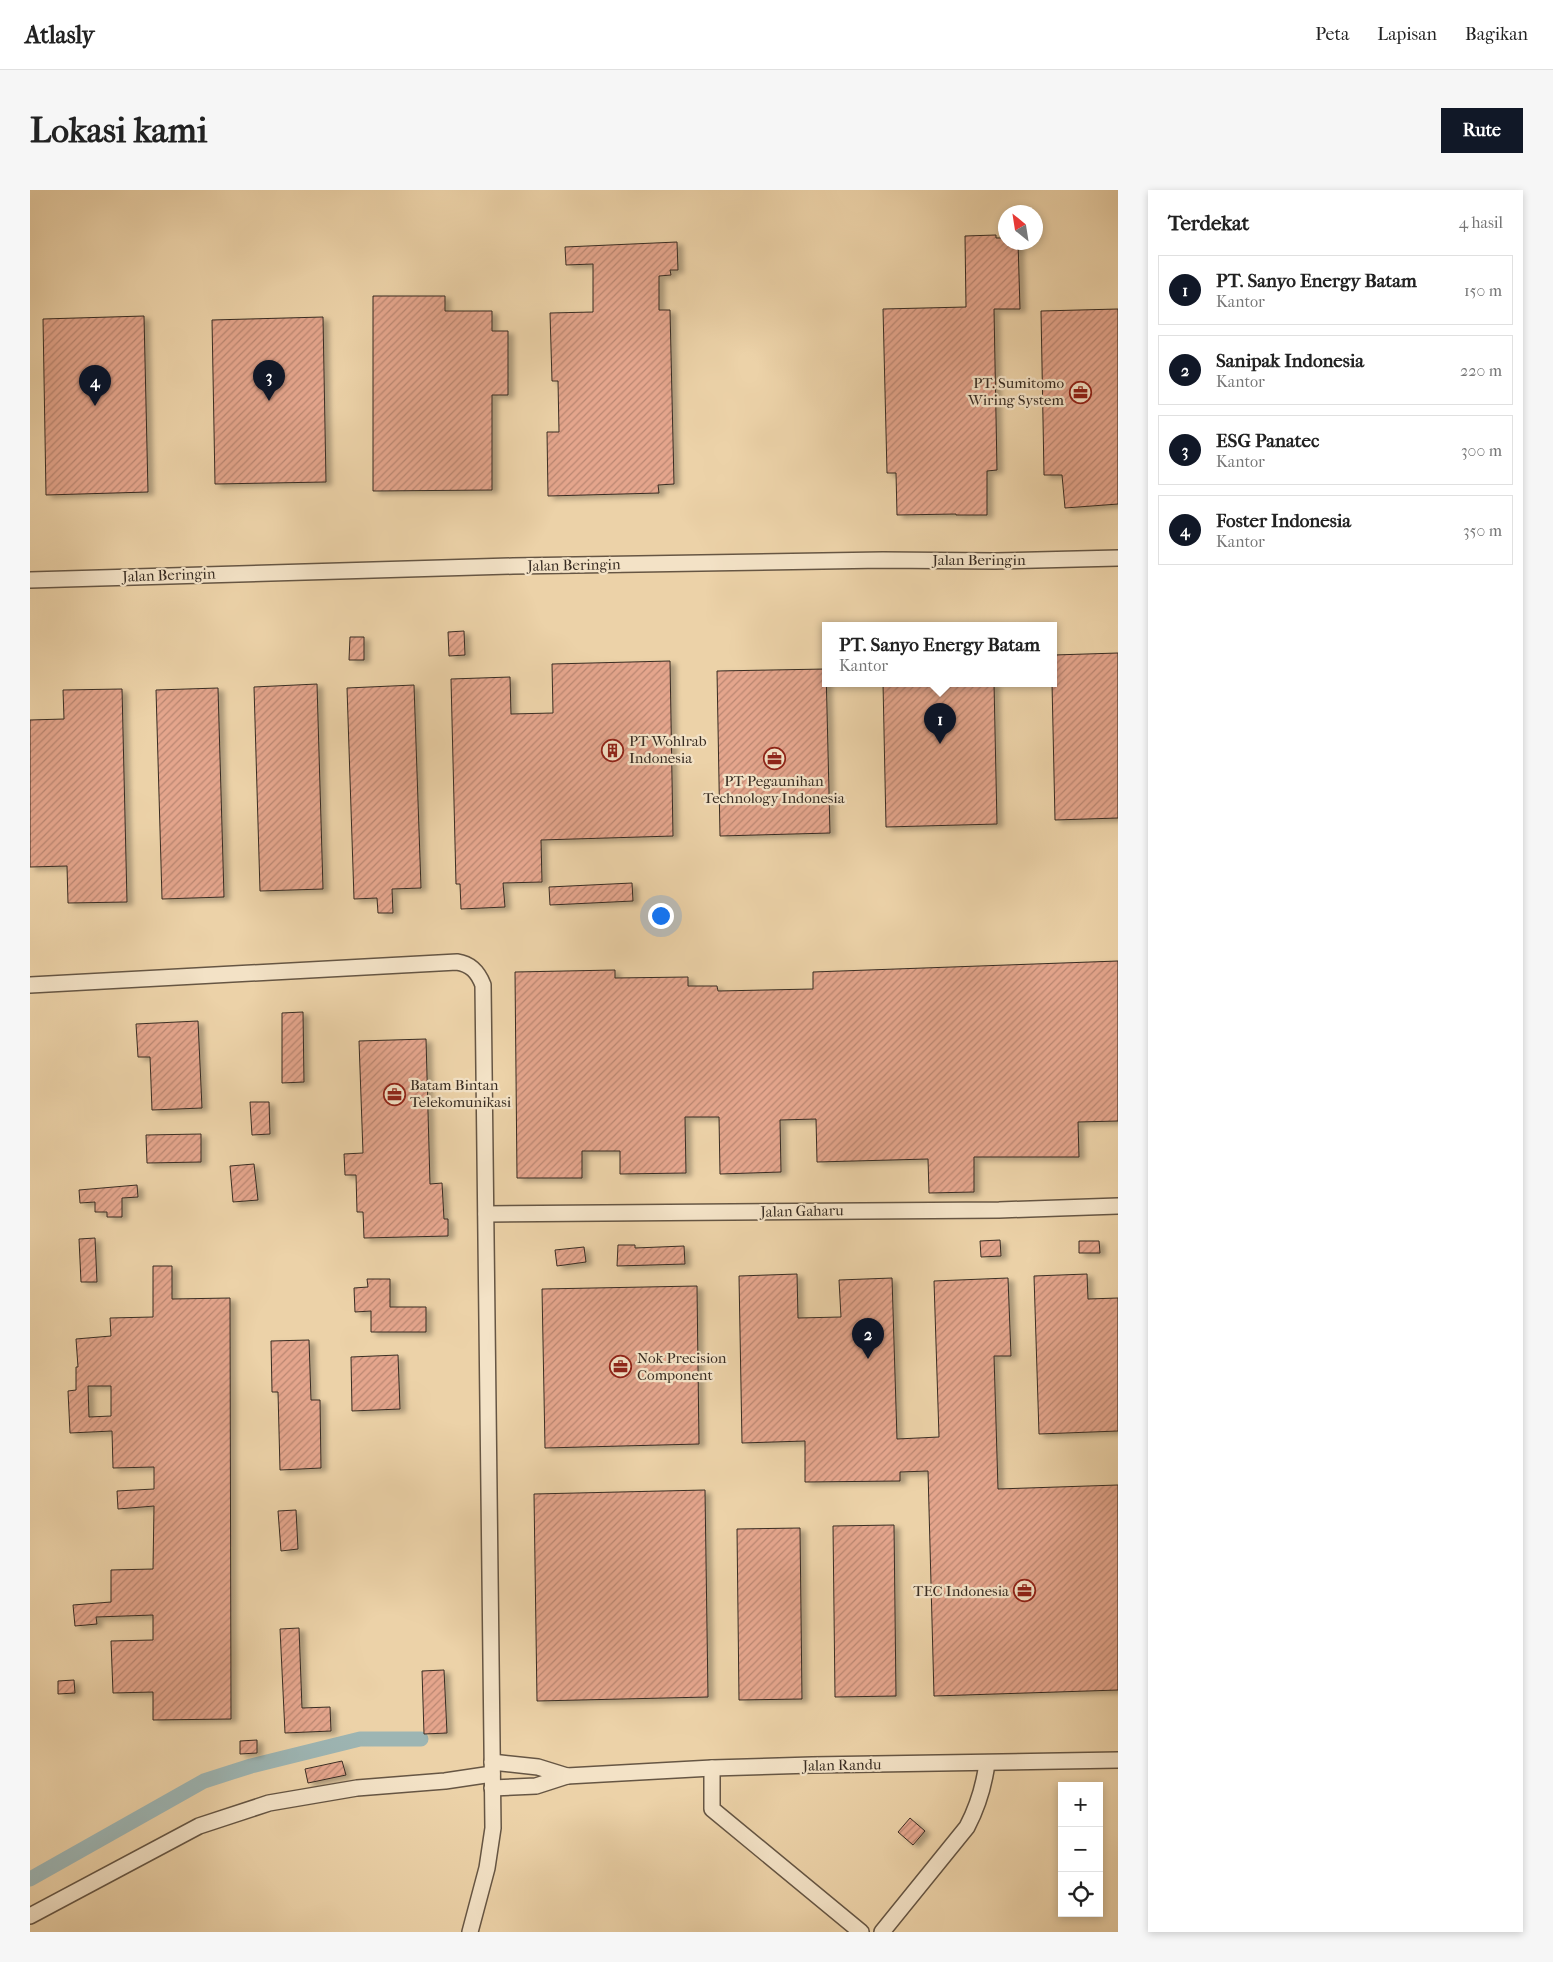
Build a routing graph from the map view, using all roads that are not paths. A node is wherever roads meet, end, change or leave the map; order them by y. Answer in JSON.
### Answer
{"nodes":[{"id":1,"x":1118,"y":558,"type":"edge"},
{"id":2,"x":30,"y":580,"type":"edge"},
{"id":3,"x":30,"y":985,"type":"edge"},
{"id":4,"x":1118,"y":1206,"type":"edge"},
{"id":5,"x":486,"y":1214,"type":"junction"},
{"id":6,"x":1118,"y":1760,"type":"edge"},
{"id":7,"x":988,"y":1763,"type":"junction"},
{"id":8,"x":712,"y":1768,"type":"junction"},
{"id":9,"x":492,"y":1775,"type":"junction"},
{"id":10,"x":567,"y":1776,"type":"junction"},
{"id":11,"x":30,"y":1916,"type":"edge"},
{"id":12,"x":470,"y":1932,"type":"edge"},
{"id":13,"x":861,"y":1932,"type":"edge"},
{"id":14,"x":882,"y":1932,"type":"edge"}],
"edges":[{"from":1,"to":2,"type":"street","name":"Jalan Beringin"},
{"from":3,"to":5,"type":"street"},
{"from":4,"to":5,"type":"street","name":"Jalan Gaharu"},
{"from":5,"to":9,"type":"street"},
{"from":6,"to":7,"type":"street","name":"Jalan Randu"},
{"from":7,"to":8,"type":"street","name":"Jalan Randu"},
{"from":7,"to":14,"type":"street"},
{"from":8,"to":10,"type":"street","name":"Jalan Randu"},
{"from":8,"to":13,"type":"street"},
{"from":9,"to":10,"type":"street","name":"Jalan Randu"},
{"from":9,"to":10,"type":"street","name":"Jalan Randu"},
{"from":9,"to":11,"type":"street"},
{"from":9,"to":12,"type":"street"}]}
